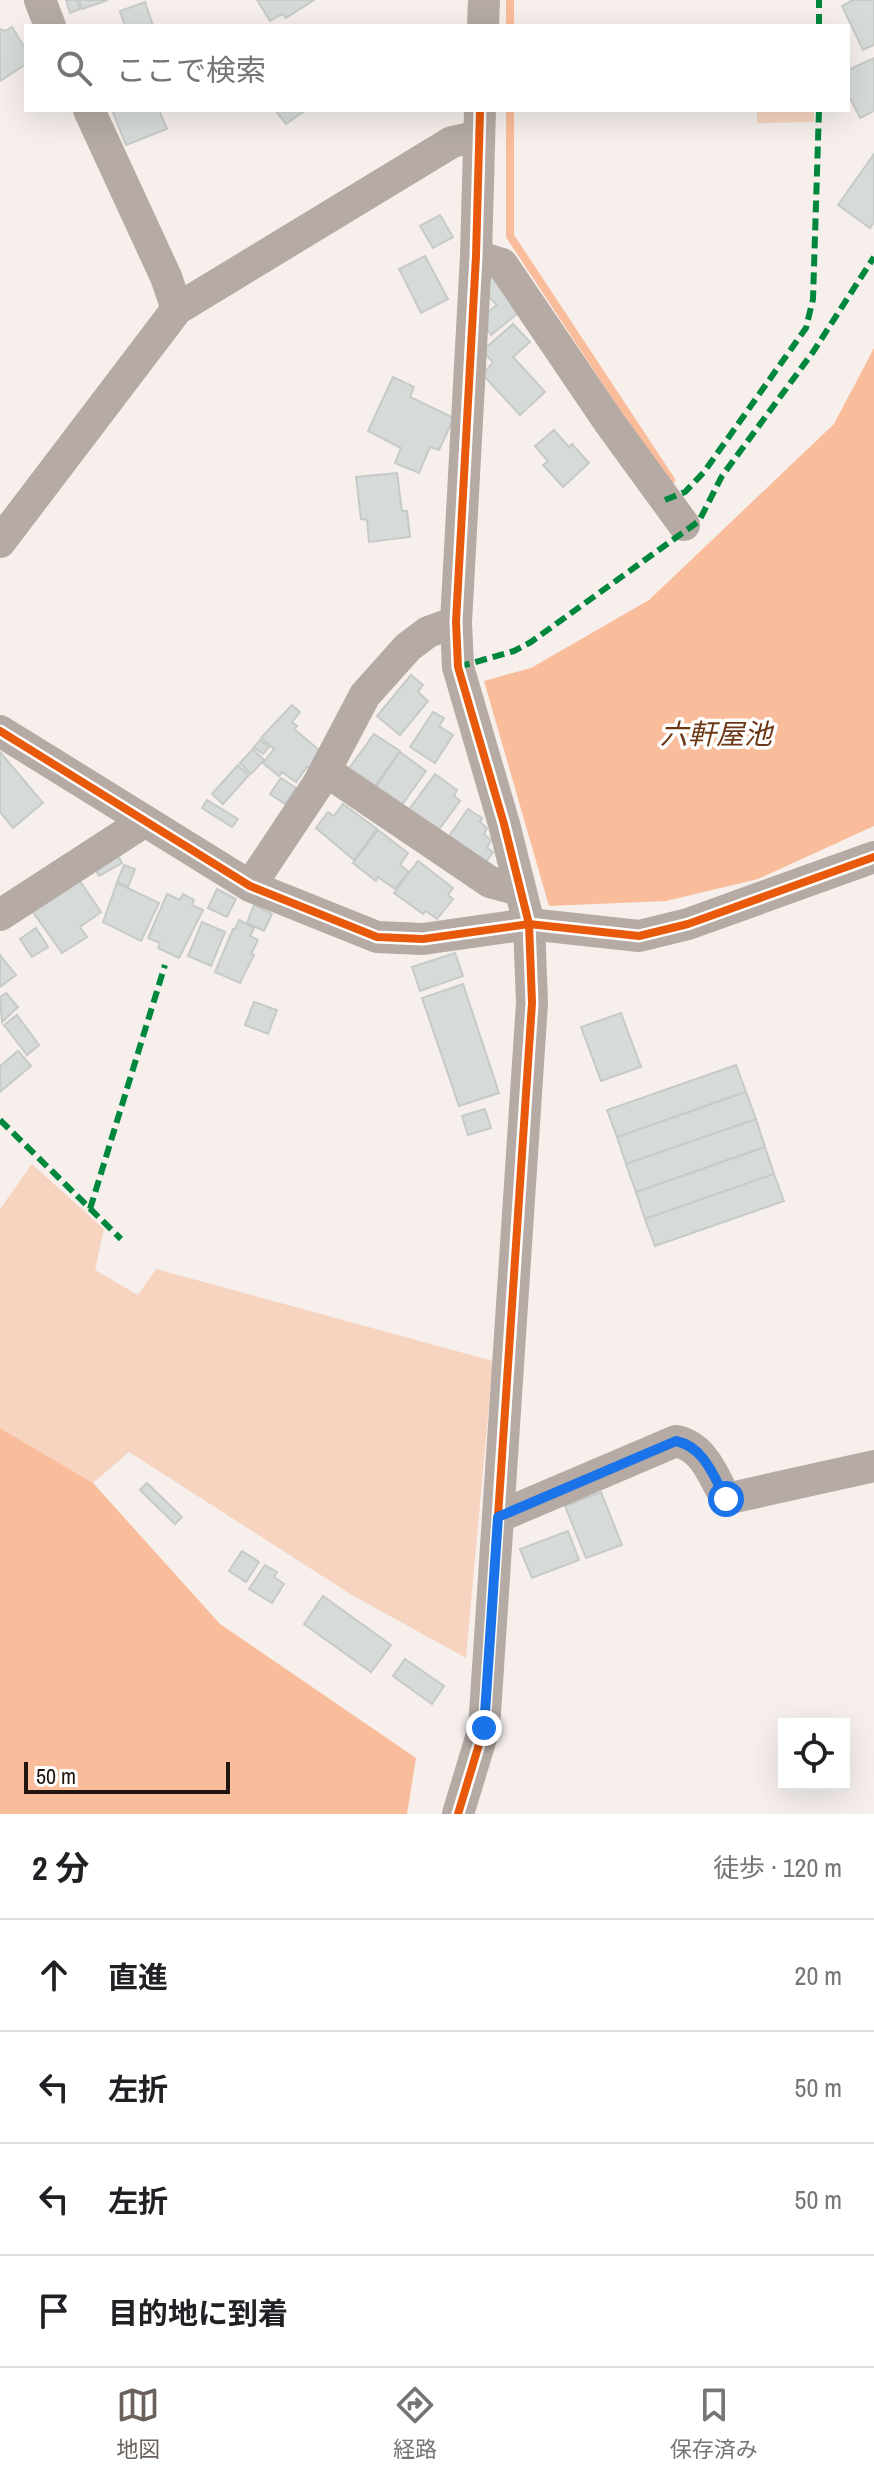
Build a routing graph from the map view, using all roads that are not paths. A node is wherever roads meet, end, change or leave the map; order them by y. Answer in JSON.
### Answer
{"nodes":[{"id":1,"x":40,"y":0,"type":"edge"},
{"id":2,"x":484,"y":0,"type":"edge"},
{"id":3,"x":49,"y":24,"type":"edge"},
{"id":4,"x":483,"y":24,"type":"edge"},
{"id":5,"x":90,"y":112,"type":"edge"},
{"id":6,"x":480,"y":123,"type":"edge"},
{"id":7,"x":476,"y":256,"type":"junction"},
{"id":8,"x":177,"y":309,"type":"junction"},
{"id":9,"x":684,"y":525,"type":"dead end"},
{"id":10,"x":0,"y":542,"type":"edge"},
{"id":11,"x":456,"y":622,"type":"junction"},
{"id":12,"x":0,"y":731,"type":"edge"},
{"id":13,"x":326,"y":771,"type":"junction"},
{"id":14,"x":145,"y":821,"type":"junction"},
{"id":15,"x":874,"y":857,"type":"edge"},
{"id":16,"x":250,"y":886,"type":"junction"},
{"id":17,"x":520,"y":890,"type":"junction"},
{"id":18,"x":0,"y":915,"type":"edge"},
{"id":19,"x":529,"y":924,"type":"junction"},
{"id":20,"x":874,"y":1466,"type":"edge"},
{"id":21,"x":498,"y":1517,"type":"junction"},
{"id":22,"x":458,"y":1814,"type":"edge"}],
"edges":[{"from":1,"to":3,"type":"street"},
{"from":2,"to":4,"type":"street"},
{"from":5,"to":8,"type":"street"},
{"from":6,"to":7,"type":"street"},
{"from":6,"to":8,"type":"street"},
{"from":7,"to":9,"type":"street"},
{"from":7,"to":11,"type":"street"},
{"from":8,"to":10,"type":"street"},
{"from":11,"to":13,"type":"street"},
{"from":11,"to":17,"type":"street"},
{"from":12,"to":14,"type":"street"},
{"from":13,"to":16,"type":"street"},
{"from":13,"to":17,"type":"street"},
{"from":14,"to":16,"type":"street"},
{"from":14,"to":18,"type":"street"},
{"from":15,"to":19,"type":"street"},
{"from":16,"to":19,"type":"street"},
{"from":17,"to":19,"type":"street"},
{"from":19,"to":21,"type":"street"},
{"from":20,"to":21,"type":"street"},
{"from":21,"to":22,"type":"street"}]}
